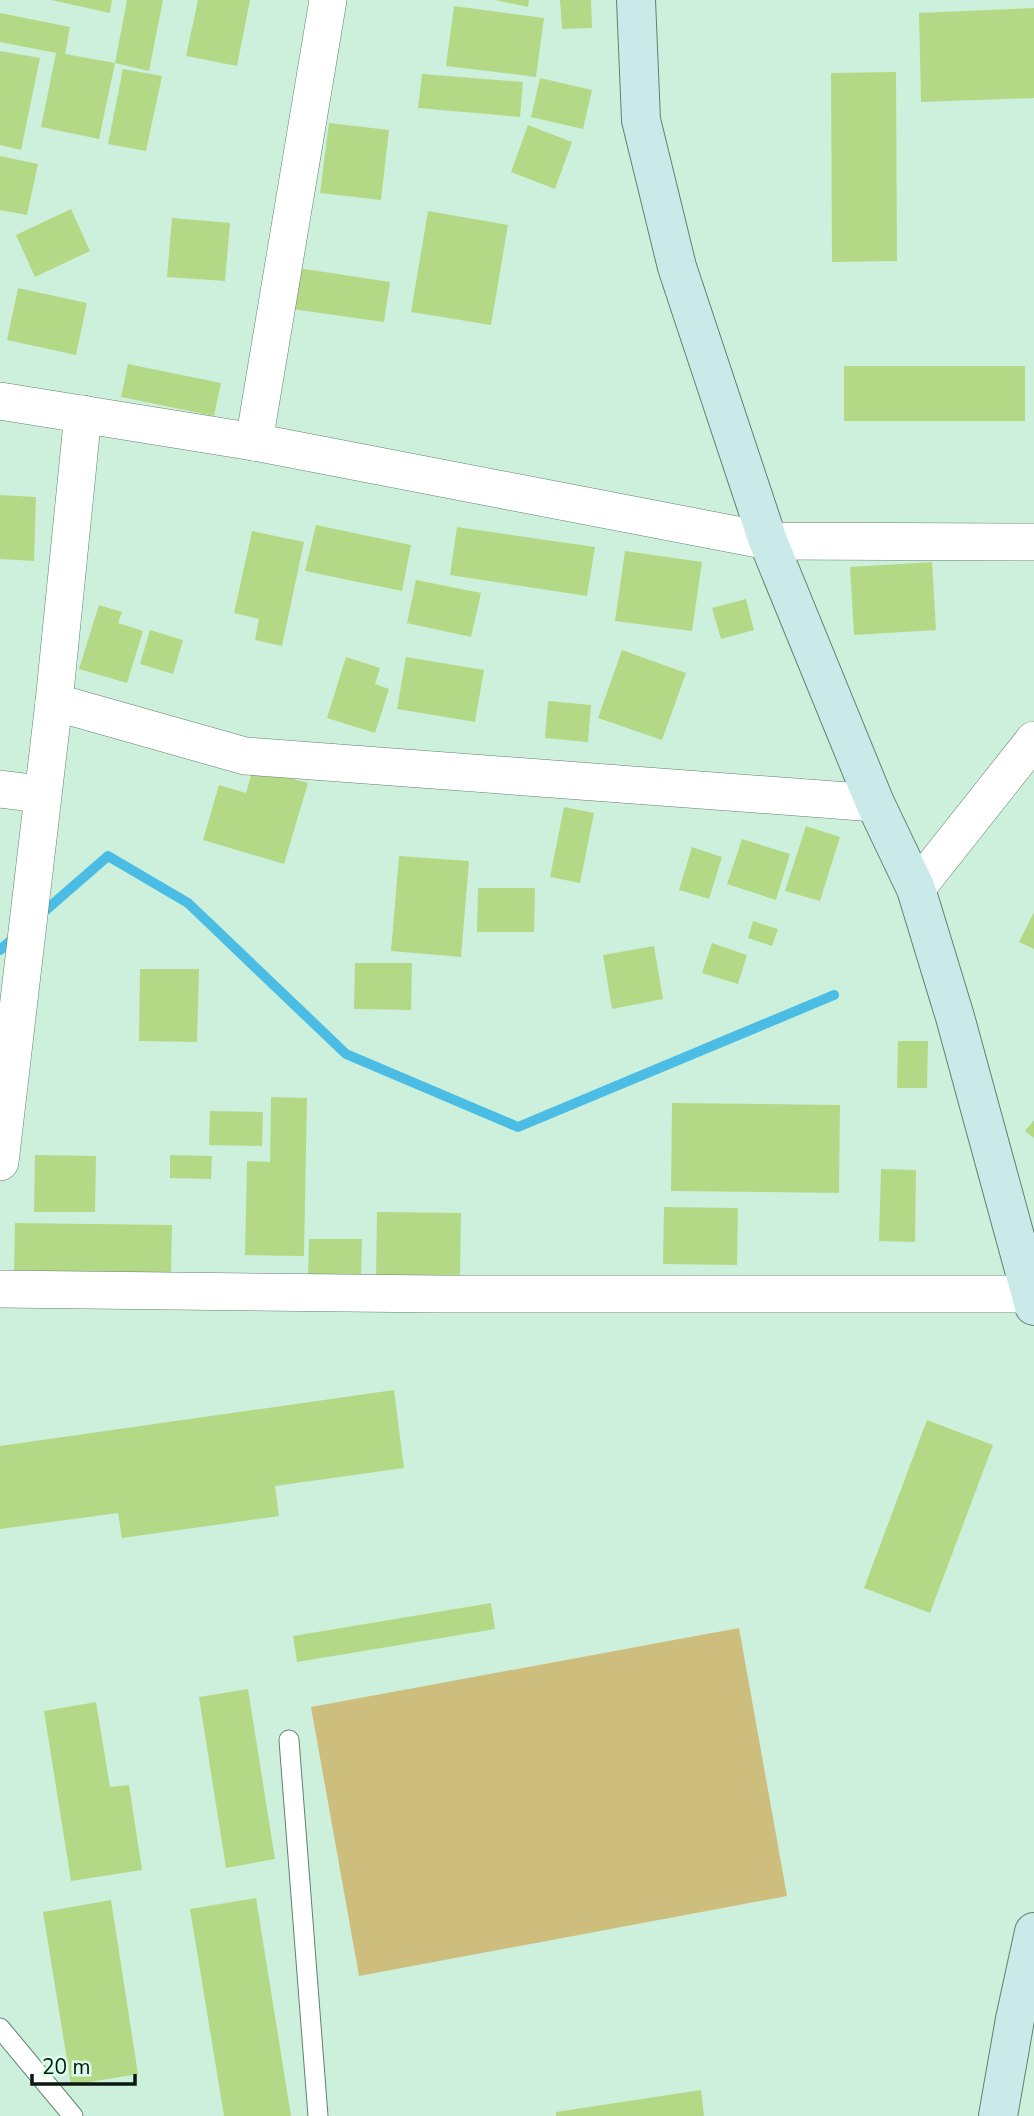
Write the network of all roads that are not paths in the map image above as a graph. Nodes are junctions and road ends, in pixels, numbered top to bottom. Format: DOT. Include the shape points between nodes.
graph roads {
  1 [pos="328,0"];
  2 [pos="636,0"];
  3 [pos="0,401"];
  4 [pos="83,414"];
  5 [pos="254,442"];
  6 [pos="768,541"];
  7 [pos="1034,542"];
  8 [pos="54,702"];
  9 [pos="1034,740"];
  10 [pos="0,789"];
  11 [pos="41,794"];
  12 [pos="875,803"];
  13 [pos="916,889"];
  14 [pos="0,1162"];
  15 [pos="0,1289"];
  16 [pos="1032,1300"];
  17 [pos="289,1740"];
  18 [pos="1034,1932"];
  19 [pos="0,2028"];
  20 [pos="73,2116"];
  21 [pos="318,2116"];
  22 [pos="998,2116"];
  1 -- 5 [label="street"];
  2 -- 6 [label="street" via="644,134 677,267"];
  3 -- 4 [label="street"];
  4 -- 5 [label="street"];
  4 -- 8 [label="street"];
  5 -- 6 [label="street"];
  6 -- 7 [label="street"];
  6 -- 12 [label="street"];
  8 -- 11 [label="street"];
  8 -- 12 [label="street" via="245,757"];
  9 -- 13 [label="street"];
  10 -- 11 [label="street"];
  11 -- 14 [label="street"];
  12 -- 13 [label="street"];
  13 -- 16 [label="street"];
  15 -- 16 [label="street"];
  17 -- 21 [label="lane"];
  18 -- 22 [label="street"];
  19 -- 20 [label="lane"];
}
